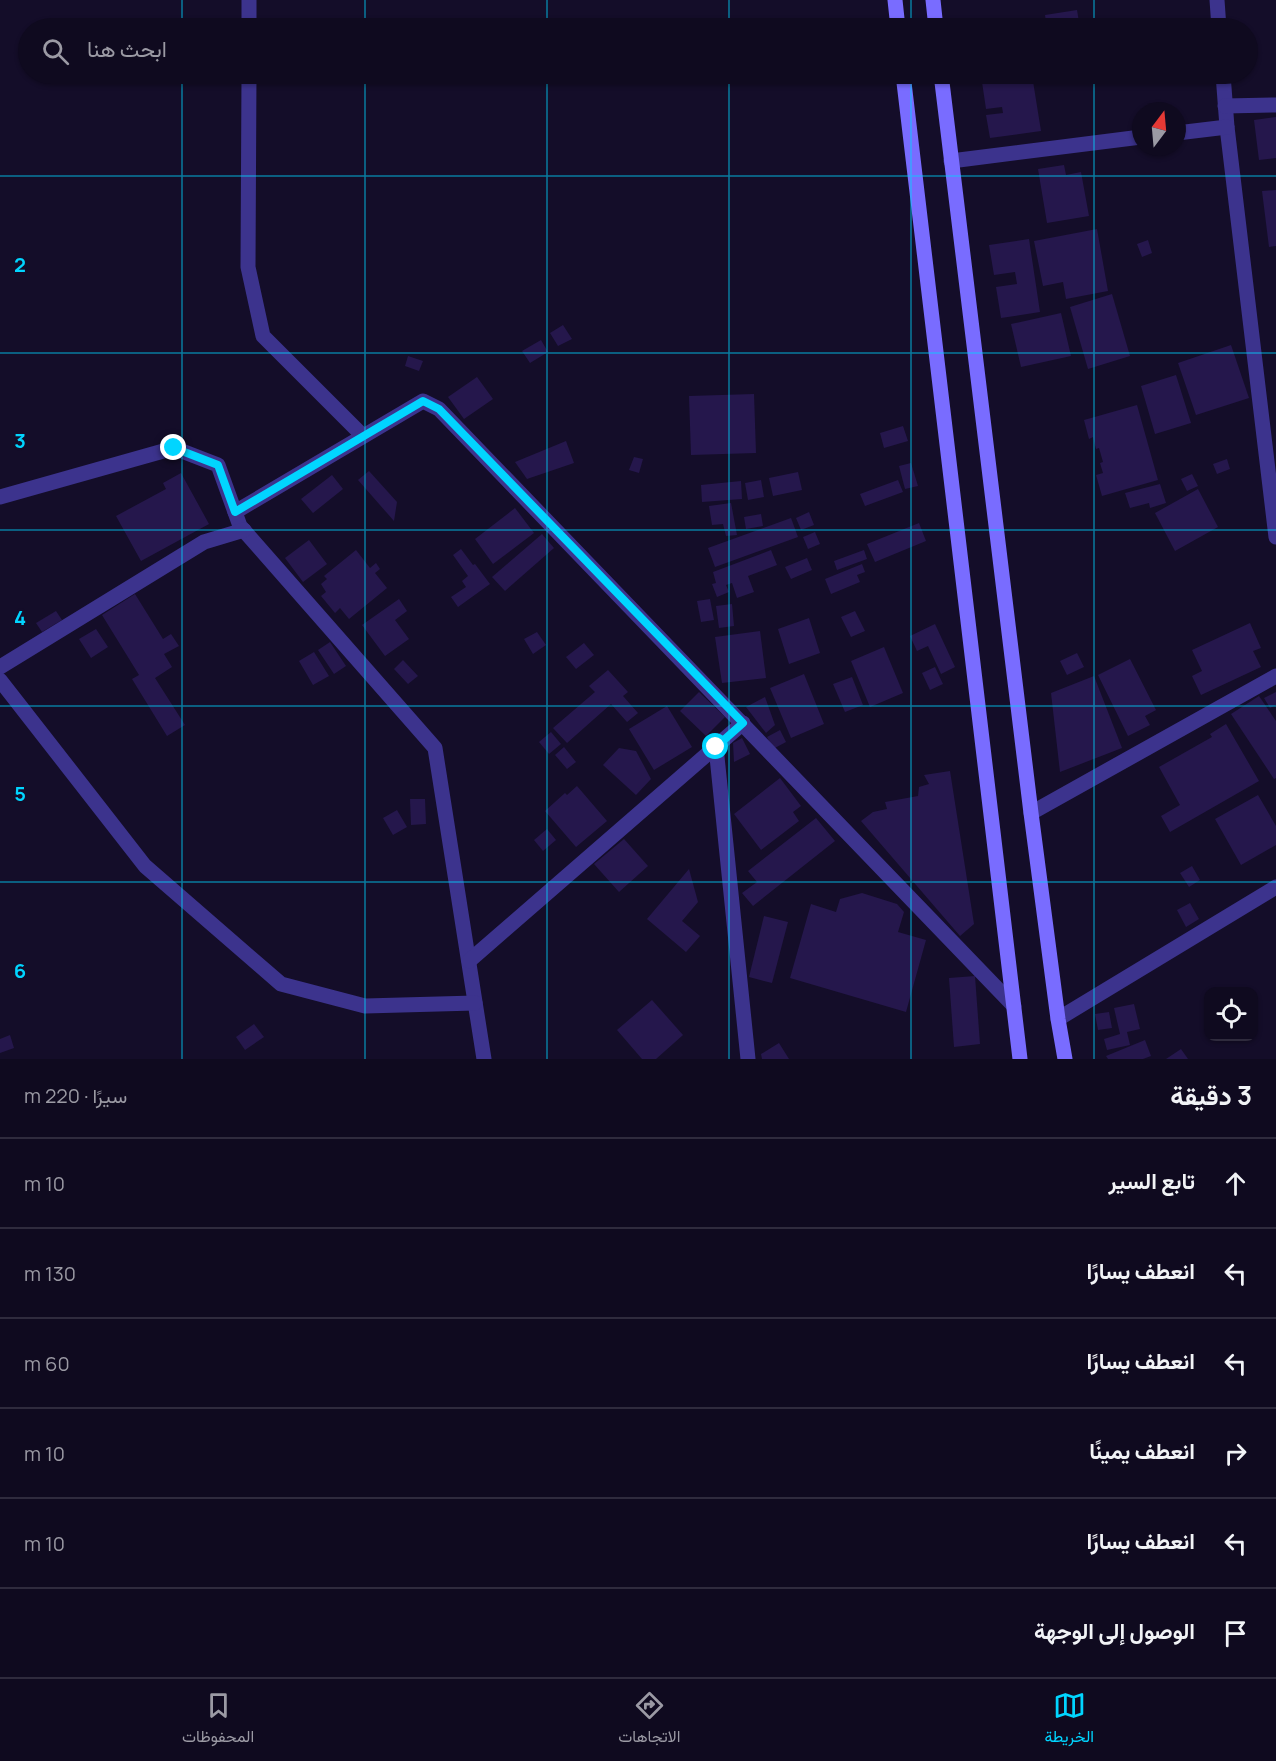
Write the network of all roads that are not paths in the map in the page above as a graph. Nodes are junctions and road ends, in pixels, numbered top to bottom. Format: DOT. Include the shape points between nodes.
graph roads {
  1 [pos="249,0"];
  2 [pos="895,0"];
  3 [pos="933,0"];
  4 [pos="1216,0"];
  5 [pos="249,18"];
  6 [pos="897,18"];
  7 [pos="935,18"];
  8 [pos="1218,18"];
  9 [pos="249,84"];
  10 [pos="904,84"];
  11 [pos="943,84"];
  12 [pos="1223,84"];
  13 [pos="1276,105"];
  14 [pos="1225,106"];
  15 [pos="1227,127"];
  16 [pos="1186,132"];
  17 [pos="1132,138"];
  18 [pos="951,161"];
  19 [pos="363,436"];
  20 [pos="0,497"];
  21 [pos="235,512"];
  22 [pos="244,530"];
  23 [pos="1276,537"];
  24 [pos="0,667"];
  25 [pos="1276,676"];
  26 [pos="0,680"];
  27 [pos="743,723"];
  28 [pos="716,747"];
  29 [pos="1031,813"];
  30 [pos="1276,887"];
  31 [pos="469,962"];
  32 [pos="475,1003"];
  33 [pos="1014,1006"];
  34 [pos="1059,1019"];
  35 [pos="1016,1057"];
  36 [pos="484,1059"];
  37 [pos="748,1059"];
  38 [pos="1065,1059"];
  1 -- 5 [label="street"];
  2 -- 6 [label="street"];
  3 -- 7 [label="street"];
  4 -- 8 [label="street"];
  9 -- 19 [label="street" via="248,267 263,336"];
  10 -- 33 [label="street"];
  11 -- 18 [label="street"];
  12 -- 14 [label="street"];
  13 -- 14 [label="street"];
  14 -- 15 [label="street"];
  15 -- 16 [label="street"];
  15 -- 23 [label="street"];
  17 -- 18 [label="street"];
  18 -- 29 [label="street"];
  19 -- 21 [label="street"];
  19 -- 27 [label="street" via="423,401 439,409"];
  20 -- 21 [label="street" via="174,448 218,465"];
  21 -- 22 [label="street"];
  22 -- 24 [label="street" via="204,542"];
  22 -- 31 [label="street" via="435,748"];
  25 -- 29 [label="street"];
  26 -- 32 [label="street" via="145,867 281,984 365,1006"];
  27 -- 28 [label="street"];
  27 -- 33 [label="street"];
  28 -- 31 [label="street"];
  28 -- 37 [label="street"];
  29 -- 34 [label="street"];
  30 -- 34 [label="street"];
  31 -- 32 [label="street"];
  32 -- 36 [label="street"];
  33 -- 35 [label="street"];
  34 -- 38 [label="street"];
}
